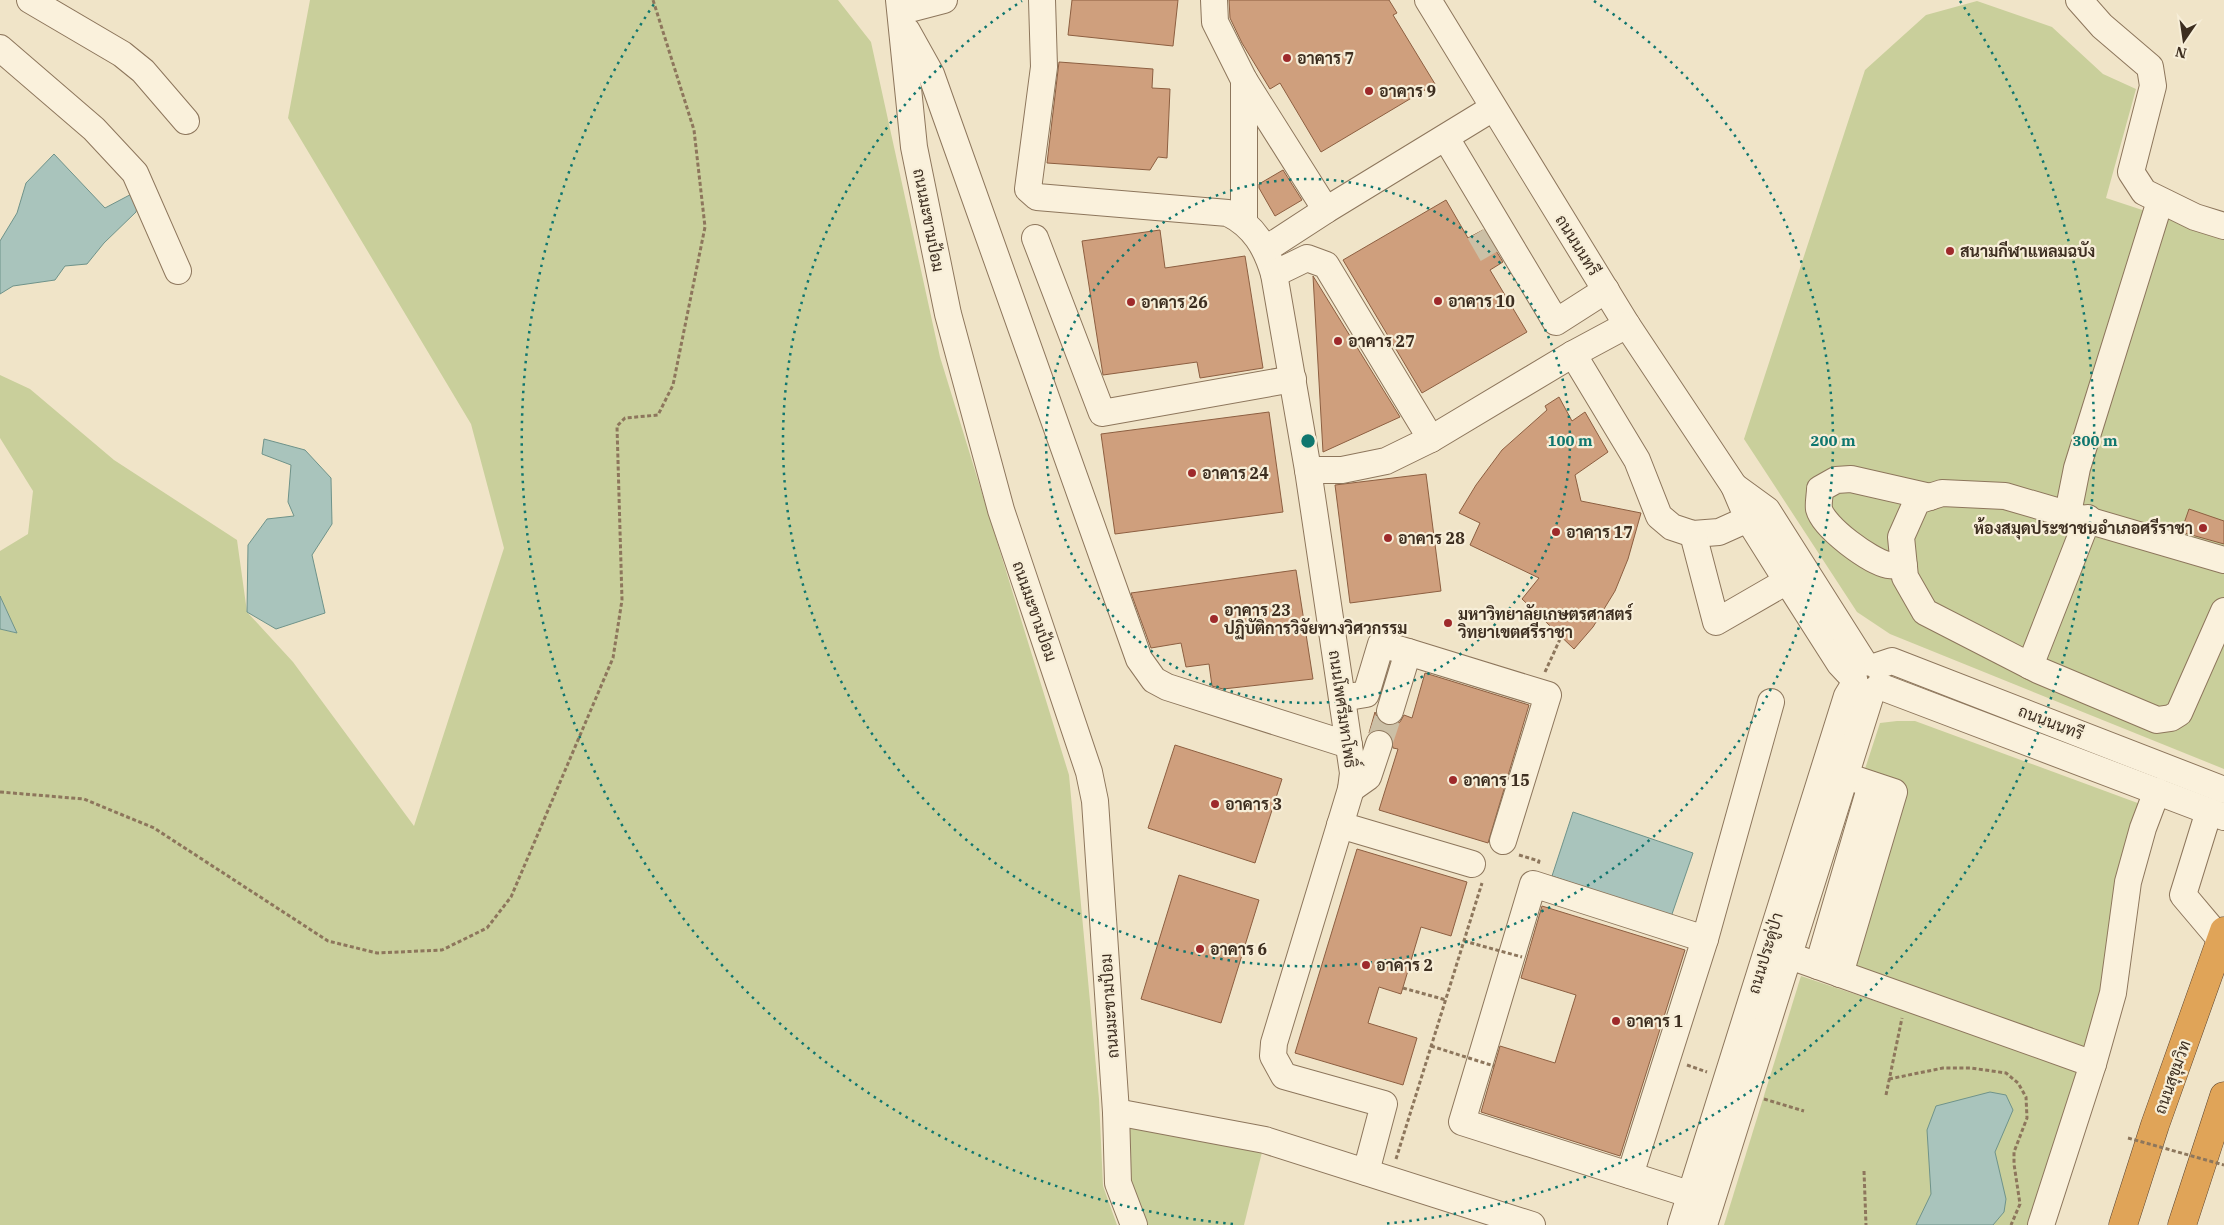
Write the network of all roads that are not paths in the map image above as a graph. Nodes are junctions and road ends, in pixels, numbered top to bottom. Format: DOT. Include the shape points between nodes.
graph roads {
  1 [pos="30,0"];
  2 [pos="944,0"];
  3 [pos="1042,0"];
  4 [pos="1214,0"];
  5 [pos="1428,0"];
  6 [pos="2079,0"];
  7 [pos="901,12"];
  8 [pos="0,48"];
  9 [pos="1244,80"];
  10 [pos="1493,108"];
  11 [pos="186,121"];
  12 [pos="1446,138"];
  13 [pos="2160,200"];
  14 [pos="1488,207"];
  15 [pos="1326,210"];
  16 [pos="1244,221"];
  17 [pos="2224,226"];
  18 [pos="1479,232"];
  19 [pos="1034,238"];
  20 [pos="1266,249"];
  21 [pos="1498,265"];
  22 [pos="178,271"];
  23 [pos="1526,271"];
  24 [pos="1274,274"];
  25 [pos="1606,290"];
  26 [pos="1627,325"];
  27 [pos="1573,354"];
  28 [pos="1293,379"];
  29 [pos="1431,439"];
  30 [pos="1308,470"];
  31 [pos="1734,486"];
  32 [pos="1930,496"];
  33 [pos="2078,516"];
  34 [pos="1748,519"];
  35 [pos="1693,534"];
  36 [pos="2224,560"];
  37 [pos="1904,566"];
  38 [pos="1787,582"];
  39 [pos="2224,611"];
  40 [pos="1408,652"];
  41 [pos="2030,666"];
  42 [pos="1867,678"];
  43 [pos="1342,698"];
  44 [pos="1771,702"];
  45 [pos="1390,711"];
  46 [pos="2049,722"];
  47 [pos="1349,744"];
  48 [pos="1379,744"];
  49 [pos="2040,746"];
  50 [pos="2103,756"];
  51 [pos="1846,776"];
  52 [pos="1351,789"];
  53 [pos="2224,790"];
  54 [pos="2157,791"];
  55 [pos="2217,814"];
  56 [pos="1340,825"];
  57 [pos="1503,842"];
  58 [pos="1811,849"];
  59 [pos="1477,873"];
  60 [pos="2222,936"];
  61 [pos="1705,939"];
  62 [pos="1790,956"];
  63 [pos="1829,970"];
  64 [pos="2093,1064"];
  65 [pos="2224,1096"];
  66 [pos="1116,1112"];
  67 [pos="1366,1172"];
  68 [pos="1630,1175"];
  69 [pos="1702,1207"];
  70 [pos="1134,1225"];
  71 [pos="1532,1225"];
  72 [pos="1681,1225"];
  73 [pos="2041,1225"];
  74 [pos="2123,1225"];
  75 [pos="2182,1225"];
  1 -- 11 [label="street" via="122,54 143,71"];
  2 -- 7 [label="street"];
  3 -- 16 [label="street" via="1044,67 1030,192 1037,197 1228,212"];
  4 -- 9 [label="street" via="1215,22"];
  5 -- 10 [label="street, ถนนนนทรี"];
  6 -- 13 [label="street" via="2102,26 2150,67 2153,86 2131,172 2144,192"];
  7 -- 47 [label="street" via="931,74 1139,659 1154,680 1167,687"];
  7 -- 66 [label="street, ถนนมะขามป้อม" via="914,146 948,314 1000,510 1089,772 1095,800"];
  8 -- 22 [label="street" via="94,129 134,174"];
  9 -- 15 [label="street"];
  9 -- 16 [label="street"];
  10 -- 12 [label="street"];
  10 -- 25 [label="street, ถนนนนทรี"];
  12 -- 14 [label="street"];
  12 -- 15 [label="street"];
  13 -- 17 [label="street" via="2195,217"];
  13 -- 33 [label="street" via="2077,468"];
  14 -- 18 [label="street"];
  14 -- 23 [label="street"];
  15 -- 20 [label="street"];
  16 -- 20 [label="street"];
  19 -- 28 [label="street" via="1102,414"];
  20 -- 24 [label="street, ถนนโพศรีมหาโพธิ์"];
  21 -- 23 [label="street"];
  23 -- 25 [label="street" via="1556,322"];
  24 -- 28 [label="street, ถนนโพศรีมหาโพธิ์"];
  24 -- 29 [label="street" via="1307,258 1326,265"];
  25 -- 26 [label="street, ถนนนนทรี"];
  26 -- 27 [label="street"];
  26 -- 31 [label="street, ถนนนนทรี"];
  27 -- 29 [label="street"];
  27 -- 35 [label="street" via="1637,460 1659,516 1672,526"];
  28 -- 30 [label="street, ถนนโพศรีมหาโพธิ์"];
  29 -- 30 [label="street" via="1386,461 1342,470"];
  30 -- 43 [label="street, ถนนโพศรีมหาโพธิ์"];
  31 -- 34 [label="street, ถนนนนทรี"];
  31 -- 42 [label="street, ถนนนนทรี" via="1767,510"];
  32 -- 33 [label="street" via="1942,492 2005,496"];
  32 -- 37 [label="street" via="1917,501 1901,536"];
  32 -- 37 [label="street" via="1851,479 1836,480 1820,489 1819,508 1839,535 1888,565"];
  33 -- 36 [label="street"];
  33 -- 41 [label="street"];
  34 -- 35 [label="street" via="1719,532"];
  34 -- 38 [label="street, ถนนนนทรี"];
  35 -- 38 [label="street" via="1716,622"];
  37 -- 41 [label="street" via="1906,577 1925,612"];
  38 -- 42 [label="street, ถนนนนทรี" via="1840,664"];
  39 -- 41 [label="street" via="2179,714 2172,718 2157,720"];
  40 -- 43 [label="street" via="1381,644 1366,694"];
  40 -- 45 [label="street"];
  40 -- 57 [label="street" via="1548,695"];
  42 -- 46 [label="street, ถนนนนทรี" via="1892,661"];
  42 -- 49 [label="street, ถนนนนทรี"];
  42 -- 51 [label="street, ถนนประดู่ป่า"];
  42 -- 58 [label="street, ถนนประดู่ป่า" via="1847,696"];
  43 -- 47 [label="street, ถนนโพศรีมหาโพธิ์"];
  44 -- 61 [label="street"];
  46 -- 49 [label="street"];
  46 -- 50 [label="street, ถนนนนทรี"];
  47 -- 52 [label="street, ถนนโพศรีมหาโพธิ์" via="1353,773"];
  48 -- 52 [label="street" via="1368,777"];
  49 -- 50 [label="street, ถนนนนทรี"];
  50 -- 53 [label="street, ถนนนนทรี"];
  50 -- 54 [label="street, ถนนนนทรี"];
  51 -- 58 [label="street, ถนนประดู่ป่า"];
  51 -- 63 [label="street" via="1894,792"];
  52 -- 56 [label="street, ถนนโพศรีมหาโพธิ์"];
  54 -- 55 [label="street, ถนนนนทรี"];
  54 -- 64 [label="street" via="2142,828 2128,882 2113,993"];
  55 -- 60 [label="street" via="2183,895"];
  56 -- 59 [label="street"];
  56 -- 67 [label="street, ถนนโพศรีมหาโพธิ์" via="1274,1043 1273,1056 1284,1076 1384,1104"];
  58 -- 62 [label="street, ถนนประดู่ป่า"];
  58 -- 69 [label="street, ถนนประดู่ป่า"];
  60 -- 74 [label="highway, ถนนสุขุมวิท"];
  61 -- 68 [label="street"];
  61 -- 68 [label="street" via="1533,884 1462,1122"];
  62 -- 63 [label="street"];
  62 -- 69 [label="street, ถนนประดู่ป่า"];
  63 -- 64 [label="street"];
  64 -- 73 [label="street"];
  65 -- 75 [label="highway"];
  66 -- 67 [label="street" via="1265,1140"];
  66 -- 70 [label="street, ถนนมะขามป้อม" via="1118,1183"];
  67 -- 71 [label="street"];
  68 -- 69 [label="street"];
  69 -- 72 [label="street, ถนนประดู่ป่า"];
}
